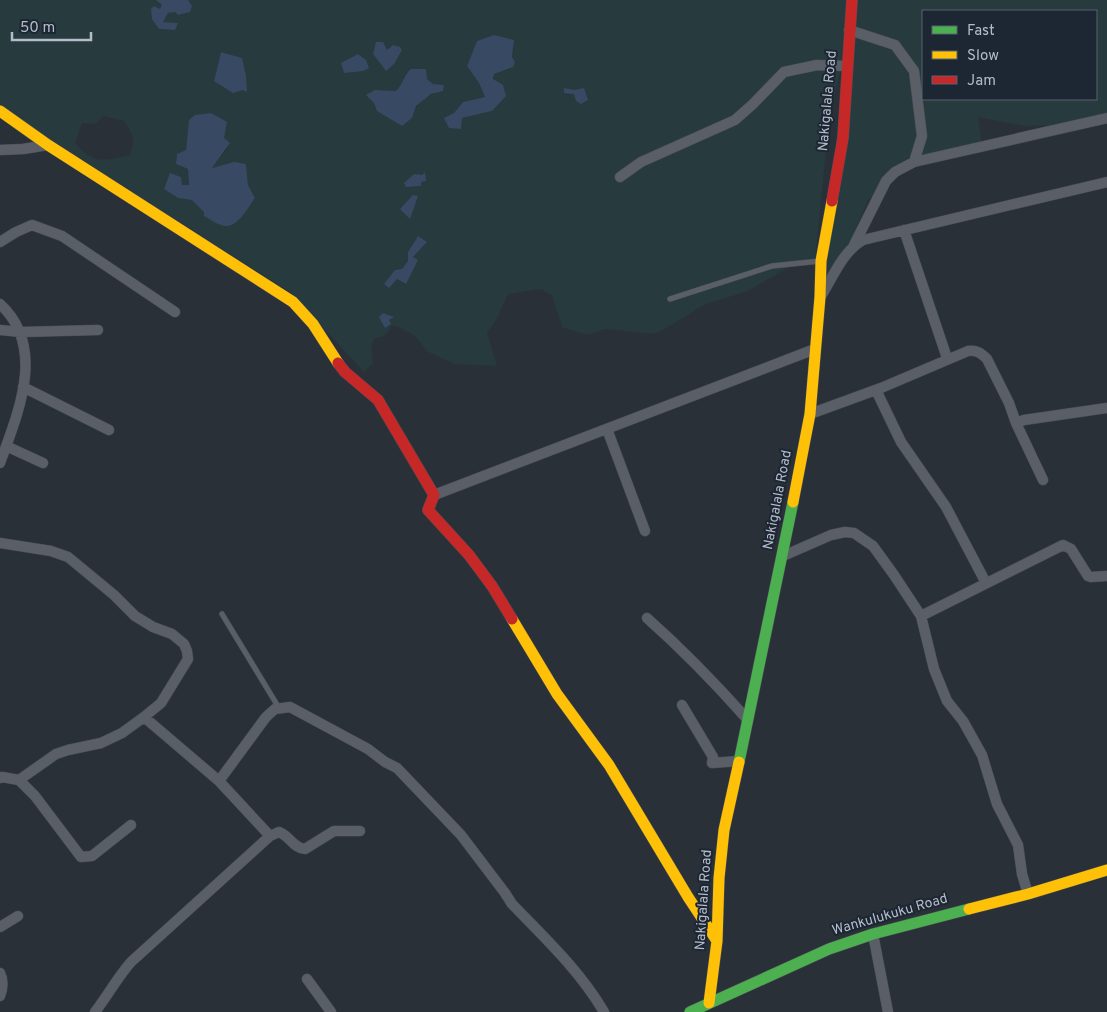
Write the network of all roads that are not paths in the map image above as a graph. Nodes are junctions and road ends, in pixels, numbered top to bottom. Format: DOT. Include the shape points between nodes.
graph roads {
  1 [pos="852,0"];
  2 [pos="849,30"];
  3 [pos="846,66"];
  4 [pos="0,111"];
  5 [pos="1107,118"];
  6 [pos="48,145"];
  7 [pos="0,150"];
  8 [pos="914,162"];
  9 [pos="620,177"];
  10 [pos="1107,182"];
  11 [pos="904,230"];
  12 [pos="0,242"];
  13 [pos="854,245"];
  14 [pos="821,261"];
  15 [pos="820,296"];
  16 [pos="670,300"];
  17 [pos="0,304"];
  18 [pos="175,312"];
  19 [pos="0,330"];
  20 [pos="98,330"];
  21 [pos="21,332"];
  22 [pos="815,349"];
  23 [pos="947,358"];
  24 [pos="23,387"];
  25 [pos="876,390"];
  26 [pos="1107,408"];
  27 [pos="810,414"];
  28 [pos="1016,423"];
  29 [pos="607,428"];
  30 [pos="109,430"];
  31 [pos="6,446"];
  32 [pos="0,463"];
  33 [pos="43,463"];
  34 [pos="1043,480"];
  35 [pos="434,495"];
  36 [pos="645,531"];
  37 [pos="0,542"];
  38 [pos="783,556"];
  39 [pos="1107,576"];
  40 [pos="986,583"];
  41 [pos="222,614"];
  42 [pos="921,616"];
  43 [pos="647,618"];
  44 [pos="682,705"];
  45 [pos="279,709"];
  46 [pos="144,717"];
  47 [pos="747,719"];
  48 [pos="739,761"];
  49 [pos="0,778"];
  50 [pos="19,780"];
  51 [pos="219,781"];
  52 [pos="132,825"];
  53 [pos="360,831"];
  54 [pos="270,836"];
  55 [pos="1107,870"];
  56 [pos="1028,894"];
  57 [pos="18,916"];
  58 [pos="0,926"];
  59 [pos="873,934"];
  60 [pos="717,940"];
  61 [pos="0,974"];
  62 [pos="307,979"];
  63 [pos="0,996"];
  64 [pos="709,1002"];
  65 [pos="96,1012"];
  66 [pos="331,1012"];
  67 [pos="604,1012"];
  68 [pos="690,1012"];
  69 [pos="888,1012"];
  1 -- 2 [label="street, Nakigalala Road"];
  2 -- 3 [label="street, Nakigalala Road"];
  2 -- 8 [label="street" via="895,45 914,71 922,136"];
  3 -- 9 [label="street" via="817,65 784,72 735,120 641,162"];
  3 -- 14 [label="street, Nakigalala Road" via="842,138"];
  4 -- 6 [label="street"];
  5 -- 8 [label="street"];
  6 -- 7 [label="street"];
  6 -- 35 [label="street" via="293,302 313,324 345,372 378,400"];
  8 -- 13 [label="street" via="886,181"];
  10 -- 11 [label="street"];
  11 -- 13 [label="street"];
  11 -- 23 [label="street"];
  12 -- 18 [label="street" via="32,224 62,236"];
  13 -- 15 [label="street"];
  14 -- 15 [label="street, Nakigalala Road"];
  14 -- 16 [label="lane" via="772,266"];
  15 -- 22 [label="street, Nakigalala Road"];
  17 -- 21 [label="street"];
  19 -- 21 [label="street"];
  20 -- 21 [label="street"];
  21 -- 24 [label="street" via="26,370"];
  22 -- 27 [label="street, Nakigalala Road"];
  22 -- 29 [label="street"];
  23 -- 25 [label="street"];
  23 -- 28 [label="street" via="975,350 982,354 999,382"];
  24 -- 30 [label="street"];
  24 -- 31 [label="street" via="19,413"];
  25 -- 27 [label="street"];
  25 -- 40 [label="street" via="901,442 946,508"];
  26 -- 28 [label="street"];
  27 -- 38 [label="street, Nakigalala Road"];
  28 -- 34 [label="street"];
  29 -- 35 [label="street"];
  29 -- 36 [label="street"];
  31 -- 32 [label="street"];
  31 -- 33 [label="street"];
  35 -- 60 [label="street" via="428,510 492,586 557,694 609,765"];
  37 -- 46 [label="street" via="68,557 135,616 172,634 184,644 188,659 161,703"];
  38 -- 42 [label="street" via="831,535 854,533 873,546"];
  38 -- 47 [label="street, Nakigalala Road"];
  39 -- 40 [label="street" via="1088,576 1071,549 1063,545"];
  40 -- 42 [label="street"];
  41 -- 45 [label="lane"];
  42 -- 56 [label="street" via="940,686 982,755 997,804 1018,845"];
  43 -- 47 [label="street" via="707,674"];
  44 -- 48 [label="street" via="713,757 712,763"];
  45 -- 51 [label="street" via="266,717"];
  45 -- 67 [label="street" via="290,707 397,768 461,835 512,904 578,974"];
  46 -- 50 [label="street" via="101,743 56,754"];
  46 -- 51 [label="street"];
  47 -- 48 [label="street, Nakigalala Road"];
  48 -- 60 [label="street, Nakigalala Road" via="721,851"];
  49 -- 50 [label="street"];
  50 -- 52 [label="street" via="81,857 92,856"];
  51 -- 54 [label="street"];
  53 -- 54 [label="street" via="334,831 305,849 297,847 279,832"];
  54 -- 65 [label="street" via="130,962"];
  55 -- 56 [label="street, Wankulukuku Road"];
  56 -- 59 [label="street, Wankulukuku Road"];
  57 -- 58 [label="street"];
  59 -- 64 [label="street, Wankulukuku Road" via="829,949"];
  59 -- 69 [label="street"];
  60 -- 64 [label="street, Nakigalala Road"];
  61 -- 63 [label="street" via="3,988"];
  62 -- 66 [label="street"];
  64 -- 68 [label="street, Wankulukuku Road"];
}
